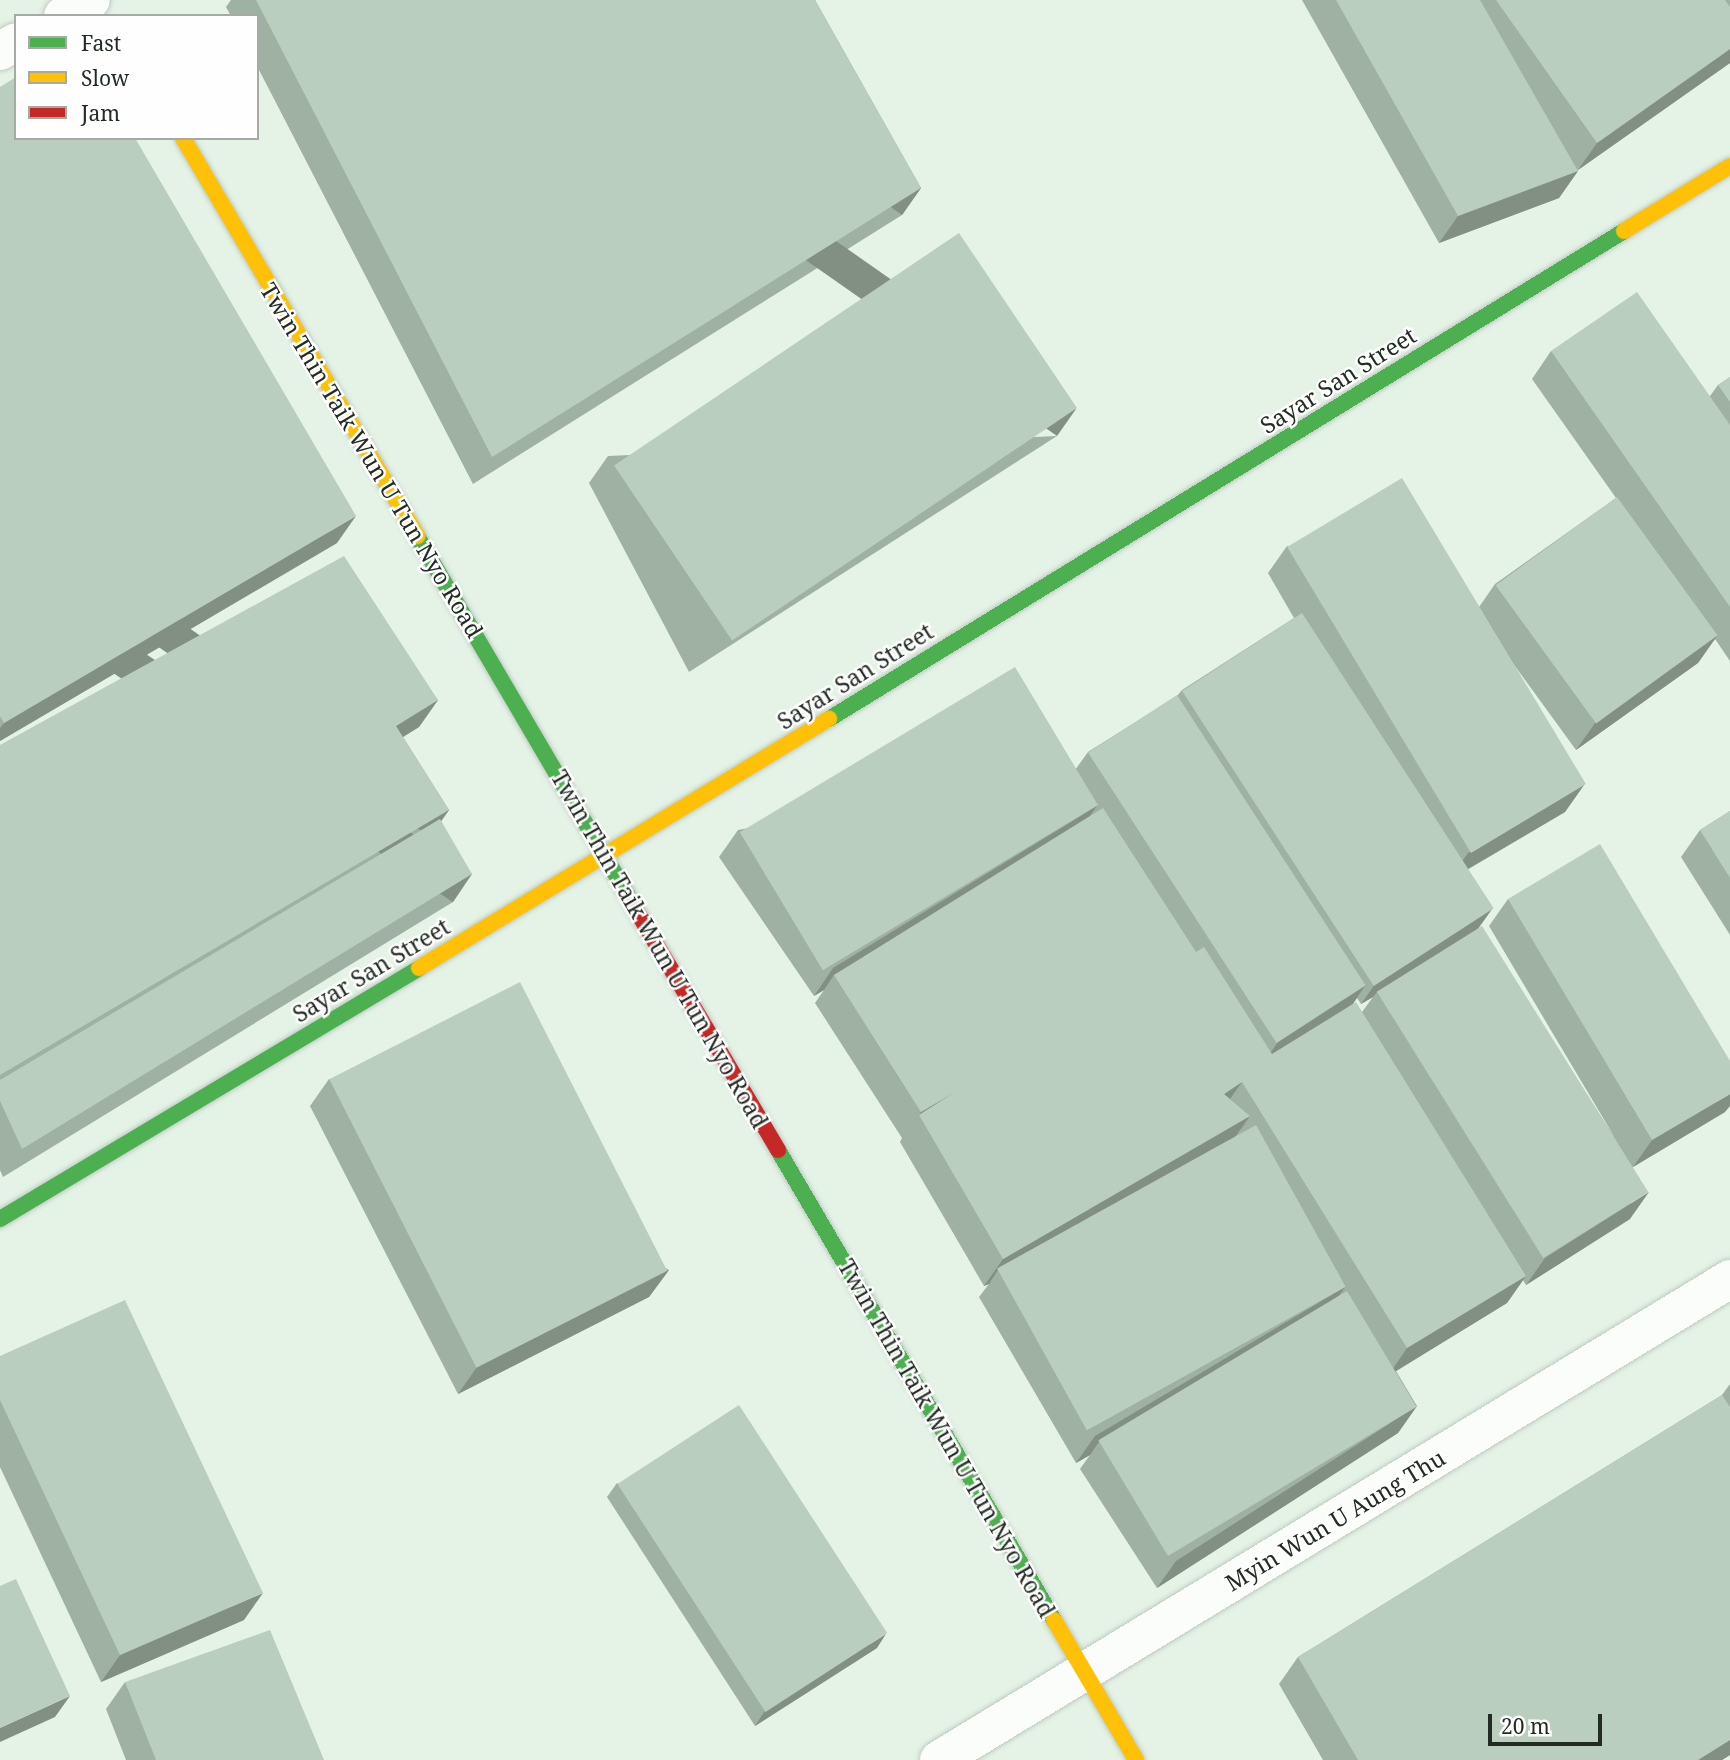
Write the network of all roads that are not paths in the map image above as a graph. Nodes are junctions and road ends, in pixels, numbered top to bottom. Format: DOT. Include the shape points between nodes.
graph roads {
  1 [pos="91,0"];
  2 [pos="66,14"];
  3 [pos="184,140"];
  4 [pos="1730,166"];
  5 [pos="606,856"];
  6 [pos="0,1219"];
  7 [pos="1730,1279"];
  8 [pos="1084,1672"];
  9 [pos="939,1760"];
  10 [pos="1136,1760"];
  1 -- 2 [label="street"];
  3 -- 5 [label="street, Twin Thin Taik Wun U Tun Nyo Road"];
  4 -- 5 [label="street, Sayar San Street"];
  5 -- 6 [label="street, Sayar San Street"];
  5 -- 8 [label="street, Twin Thin Taik Wun U Tun Nyo Road"];
  7 -- 8 [label="street, Myin Wun U Aung Thu"];
  8 -- 9 [label="street, Myin Wun U Aung Thu"];
  8 -- 10 [label="street, Twin Thin Taik Wun U Tun Nyo Road"];
}
